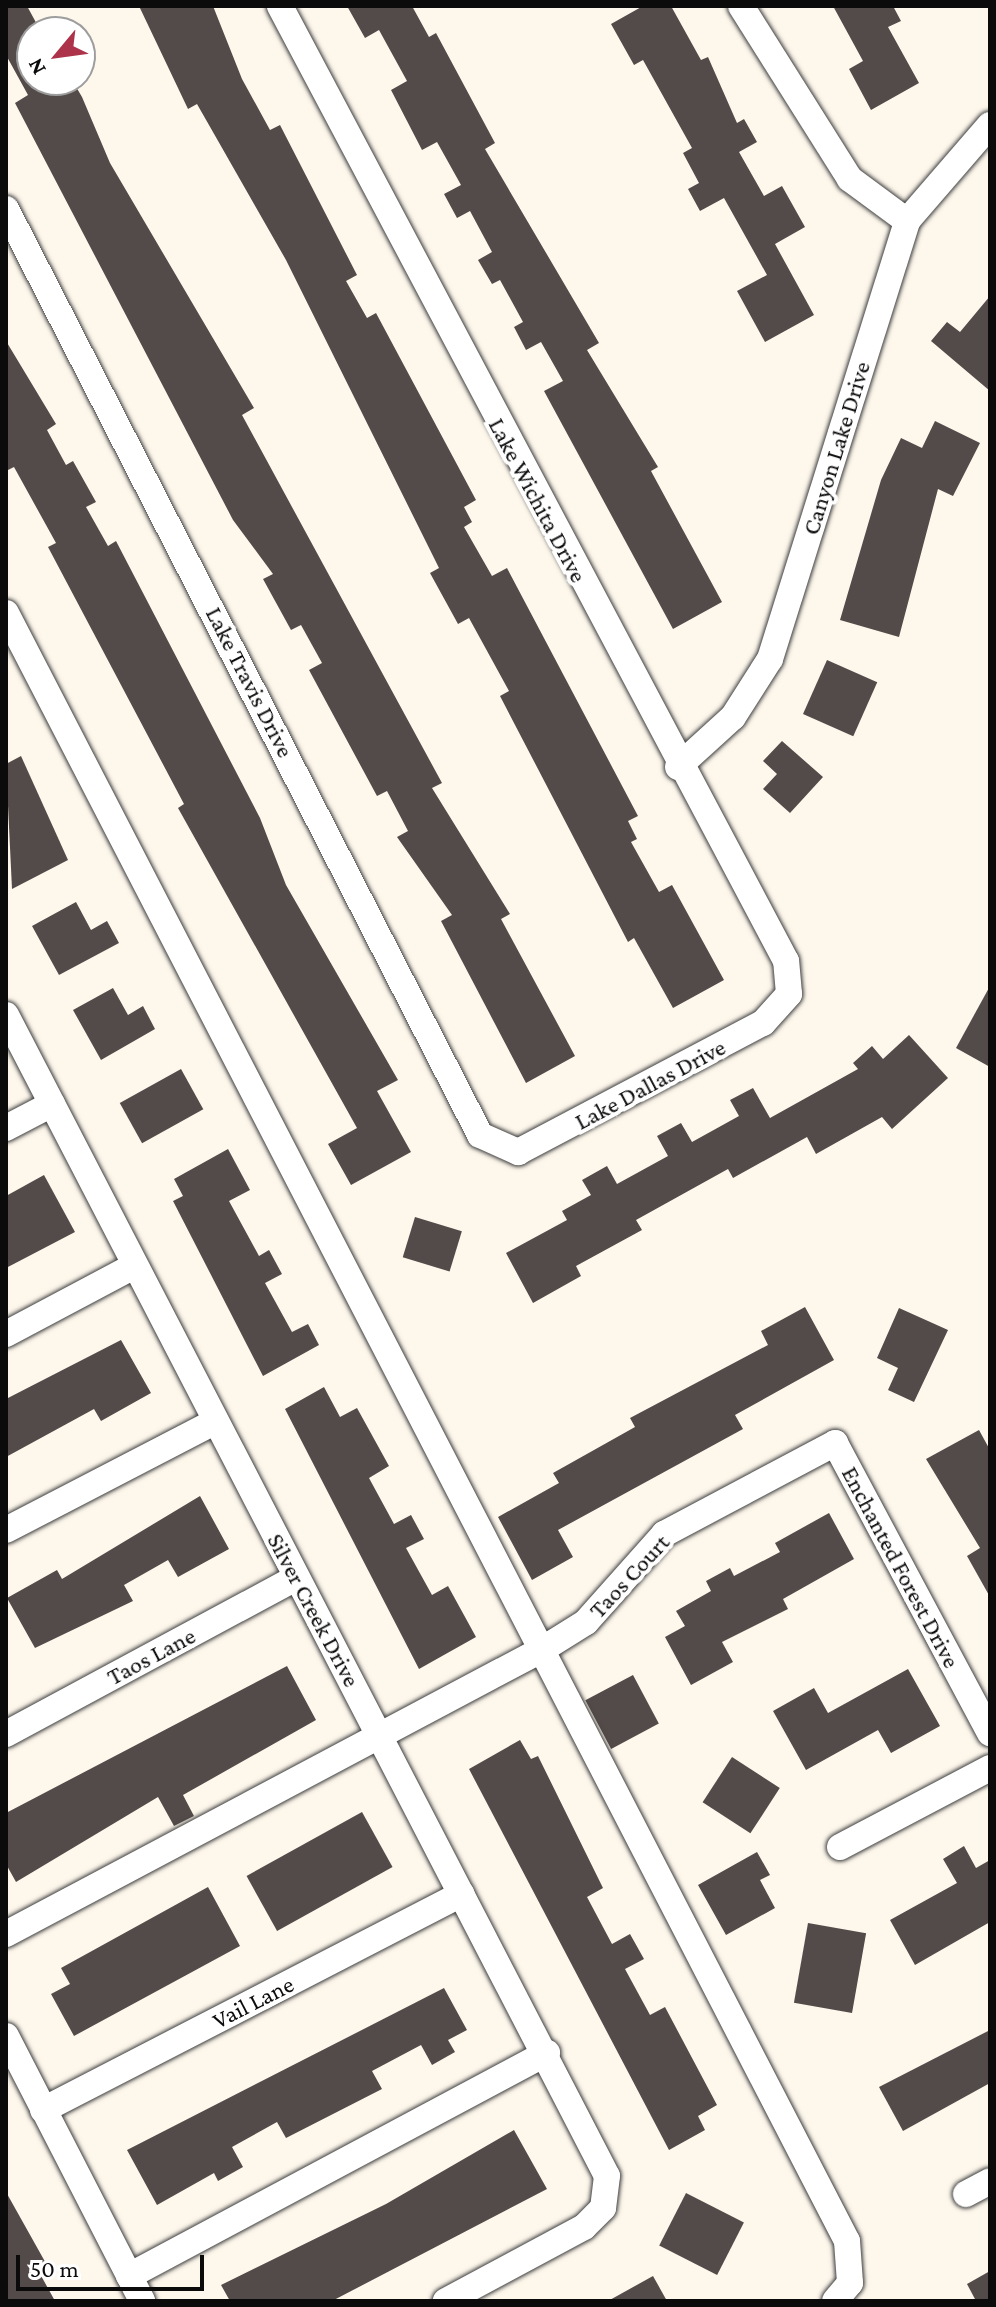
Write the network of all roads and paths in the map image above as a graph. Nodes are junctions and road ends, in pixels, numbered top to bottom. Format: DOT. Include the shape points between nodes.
graph roads {
  1 [pos="280,6"];
  2 [pos="741,6"];
  3 [pos="990,125"];
  4 [pos="6,209"];
  5 [pos="907,221"];
  6 [pos="6,613"];
  7 [pos="678,767"];
  8 [pos="789,994"];
  9 [pos="6,1015"];
  10 [pos="52,1104"];
  11 [pos="6,1128"];
  12 [pos="500,1150"];
  13 [pos="134,1266"];
  14 [pos="6,1334"];
  15 [pos="214,1422"];
  16 [pos="835,1443"];
  17 [pos="6,1530"];
  18 [pos="296,1578"];
  19 [pos="543,1649"];
  20 [pos="380,1732"];
  21 [pos="990,1733"];
  22 [pos="6,1734"];
  23 [pos="990,1768"];
  24 [pos="840,1847"];
  25 [pos="462,1894"];
  26 [pos="6,1934"];
  27 [pos="6,2036"];
  28 [pos="547,2053"];
  29 [pos="43,2110"];
  30 [pos="990,2181"];
  31 [pos="966,2194"];
  32 [pos="129,2276"];
  33 [pos="142,2301"];
  34 [pos="446,2301"];
  35 [pos="835,2301"];
  1 -- 7 [label="street, Lake Wichita Drive"];
  2 -- 5 [label="street" via="850,179"];
  3 -- 5 [label="street, Canyon Lake Drive"];
  4 -- 12 [label="street, Lake Travis Drive" via="480,1135"];
  5 -- 7 [label="street, Canyon Lake Drive" via="770,659 733,717"];
  6 -- 19 [label="street"];
  7 -- 8 [label="street, Lake Wichita Drive" via="786,961"];
  8 -- 12 [label="street, Lake Dallas Drive" via="763,1023 534,1146"];
  9 -- 10 [label="street, Silver Creek Drive"];
  10 -- 11 [label="street"];
  10 -- 13 [label="street, Silver Creek Drive"];
  13 -- 14 [label="street"];
  13 -- 15 [label="street, Silver Creek Drive"];
  15 -- 17 [label="street"];
  15 -- 18 [label="street, Silver Creek Drive"];
  16 -- 19 [label="street, Taos Court" via="664,1534 586,1622"];
  16 -- 21 [label="street, Enchanted Forest Drive"];
  18 -- 20 [label="street, Silver Creek Drive"];
  18 -- 22 [label="street, Taos Lane"];
  19 -- 20 [label="street, Taos Court"];
  19 -- 35 [label="street" via="847,2241 850,2283"];
  20 -- 25 [label="street, Silver Creek Drive"];
  20 -- 26 [label="street, Taos Court"];
  23 -- 24 [label="street"];
  25 -- 28 [label="street, Silver Creek Drive"];
  25 -- 29 [label="street, Vail Lane"];
  27 -- 29 [label="street"];
  28 -- 32 [label="street"];
  28 -- 34 [label="street, Silver Creek Drive" via="607,2176 603,2208 584,2227"];
  29 -- 32 [label="street"];
  30 -- 31 [label="street"];
  32 -- 33 [label="street"];
}
